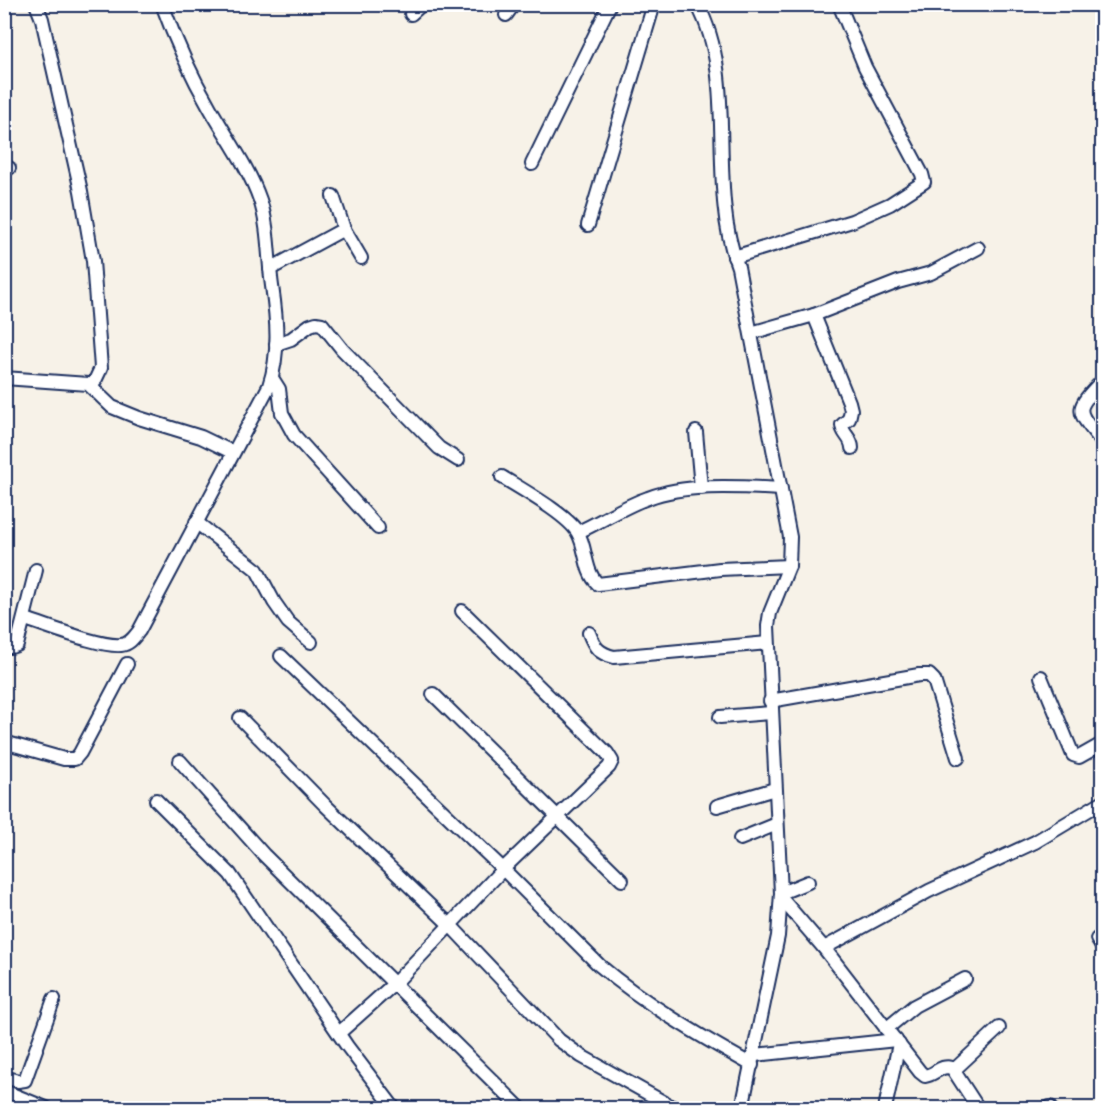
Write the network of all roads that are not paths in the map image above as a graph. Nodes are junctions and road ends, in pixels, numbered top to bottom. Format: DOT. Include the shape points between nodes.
graph roads {
  1 [pos="36,4"];
  2 [pos="162,4"];
  3 [pos="422,4"];
  4 [pos="514,4"];
  5 [pos="610,4"];
  6 [pos="654,4"];
  7 [pos="697,4"];
  8 [pos="839,4"];
  9 [pos="411,14"];
  10 [pos="506,15"];
  11 [pos="532,164"];
  12 [pos="333,196"];
  13 [pos="588,225"];
  14 [pos="344,229"];
  15 [pos="978,248"];
  16 [pos="734,257"];
  17 [pos="361,258"];
  18 [pos="270,269"];
  19 [pos="814,315"];
  20 [pos="751,333"];
  21 [pos="276,344"];
  22 [pos="4,378"];
  23 [pos="272,378"];
  24 [pos="1102,381"];
  25 [pos="92,387"];
  26 [pos="696,432"];
  27 [pos="1102,442"];
  28 [pos="852,448"];
  29 [pos="232,452"];
  30 [pos="458,460"];
  31 [pos="502,477"];
  32 [pos="701,488"];
  33 [pos="781,489"];
  34 [pos="196,522"];
  35 [pos="378,528"];
  36 [pos="578,532"];
  37 [pos="789,566"];
  38 [pos="36,570"];
  39 [pos="462,611"];
  40 [pos="25,619"];
  41 [pos="589,633"];
  42 [pos="311,642"];
  43 [pos="768,643"];
  44 [pos="4,646"];
  45 [pos="281,656"];
  46 [pos="127,664"];
  47 [pos="1041,677"];
  48 [pos="434,694"];
  49 [pos="770,707"];
  50 [pos="720,717"];
  51 [pos="240,718"];
  52 [pos="4,742"];
  53 [pos="1102,744"];
  54 [pos="958,758"];
  55 [pos="180,761"];
  56 [pos="775,789"];
  57 [pos="156,800"];
  58 [pos="1102,802"];
  59 [pos="717,806"];
  60 [pos="558,815"];
  61 [pos="777,824"];
  62 [pos="740,838"];
  63 [pos="503,869"];
  64 [pos="622,880"];
  65 [pos="808,882"];
  66 [pos="781,895"];
  67 [pos="450,925"];
  68 [pos="824,948"];
  69 [pos="966,979"];
  70 [pos="395,983"];
  71 [pos="54,999"];
  72 [pos="999,1028"];
  73 [pos="886,1029"];
  74 [pos="339,1033"];
  75 [pos="897,1042"];
  76 [pos="754,1060"];
  77 [pos="954,1070"];
  78 [pos="4,1077"];
  79 [pos="4,1091"];
  80 [pos="46,1108"];
  81 [pos="393,1108"];
  82 [pos="520,1108"];
  83 [pos="674,1108"];
  84 [pos="742,1108"];
  85 [pos="885,1108"];
  86 [pos="978,1108"];
  1 -- 25 [label="street" via="81,191 93,261 101,368"];
  2 -- 18 [label="street" via="176,44 255,188 263,209"];
  3 -- 9 [label="street"];
  4 -- 10 [label="street"];
  5 -- 11 [label="street"];
  6 -- 13 [label="street"];
  7 -- 16 [label="street" via="716,64 725,219"];
  8 -- 16 [label="street" via="865,67 924,182 890,204 852,221"];
  12 -- 14 [label="street"];
  14 -- 17 [label="street"];
  14 -- 18 [label="street"];
  15 -- 19 [label="street" via="940,270"];
  16 -- 20 [label="street"];
  18 -- 21 [label="street"];
  19 -- 20 [label="street"];
  19 -- 28 [label="street" via="849,402 849,419 842,429"];
  20 -- 33 [label="street"];
  21 -- 23 [label="street"];
  21 -- 30 [label="street" via="310,325 322,324 439,448"];
  22 -- 25 [label="street" via="82,382"];
  23 -- 29 [label="street"];
  23 -- 35 [label="street" via="279,389 282,413 294,435"];
  24 -- 27 [label="street" via="1085,399 1082,412"];
  25 -- 29 [label="street" via="112,407 201,437"];
  26 -- 32 [label="street"];
  29 -- 34 [label="street"];
  31 -- 36 [label="street"];
  32 -- 33 [label="street"];
  32 -- 36 [label="street" via="648,498"];
  33 -- 37 [label="street" via="790,537"];
  34 -- 40 [label="street" via="131,641 123,645 105,644"];
  34 -- 42 [label="street" via="257,570 288,622"];
  36 -- 37 [label="street" via="592,578 598,584 720,569"];
  37 -- 43 [label="street" via="770,613"];
  38 -- 40 [label="street"];
  39 -- 60 [label="street" via="612,761"];
  40 -- 44 [label="street" via="17,645"];
  41 -- 43 [label="street" via="595,649 614,657"];
  43 -- 49 [label="street"];
  45 -- 63 [label="street"];
  46 -- 52 [label="street" via="75,759"];
  47 -- 53 [label="street" via="1073,755 1078,757"];
  48 -- 60 [label="street"];
  49 -- 50 [label="street"];
  49 -- 54 [label="street" via="929,675 934,680"];
  49 -- 56 [label="street"];
  51 -- 67 [label="street"];
  55 -- 70 [label="street" via="264,855"];
  56 -- 59 [label="street"];
  56 -- 61 [label="street"];
  57 -- 74 [label="street" via="230,874"];
  58 -- 68 [label="street" via="1035,842 929,891"];
  60 -- 63 [label="street"];
  60 -- 64 [label="street"];
  61 -- 62 [label="street"];
  61 -- 66 [label="street"];
  63 -- 67 [label="street"];
  63 -- 76 [label="street" via="616,979 723,1048"];
  65 -- 66 [label="street"];
  66 -- 68 [label="street"];
  66 -- 76 [label="street" via="778,936"];
  67 -- 70 [label="street"];
  67 -- 83 [label="street" via="567,1047"];
  68 -- 73 [label="street"];
  69 -- 73 [label="street" via="914,1006"];
  70 -- 74 [label="street"];
  70 -- 82 [label="street"];
  71 -- 78 [label="street" via="25,1080"];
  72 -- 77 [label="street"];
  73 -- 75 [label="street"];
  74 -- 81 [label="street"];
  75 -- 76 [label="street"];
  75 -- 77 [label="street" via="925,1076 942,1067"];
  75 -- 85 [label="street"];
  76 -- 84 [label="street"];
  77 -- 86 [label="street"];
  79 -- 80 [label="street"];
}
